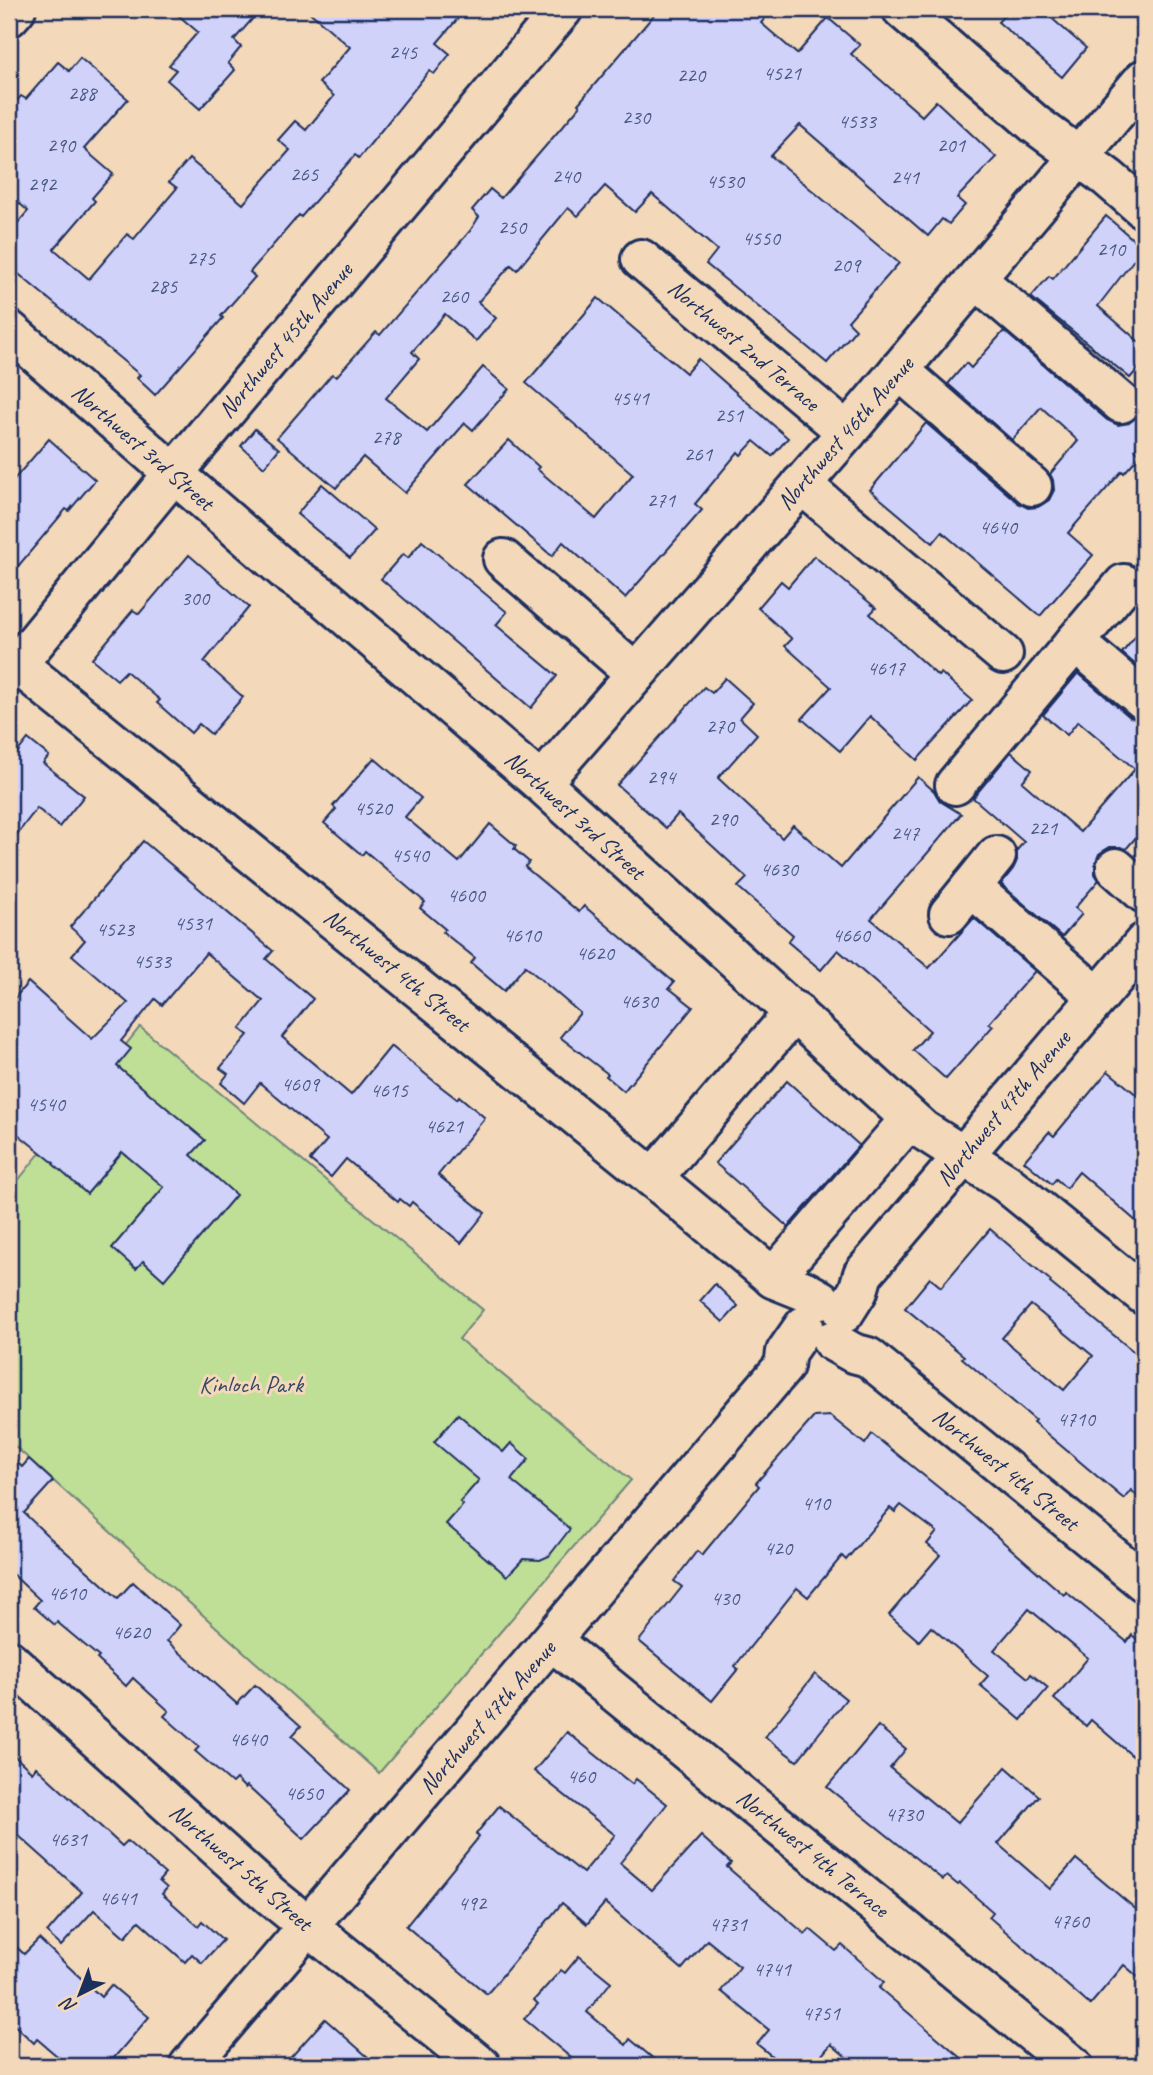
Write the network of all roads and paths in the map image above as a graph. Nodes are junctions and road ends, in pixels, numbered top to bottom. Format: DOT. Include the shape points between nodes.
graph roads {
  1 [pos="16,9"];
  2 [pos="563,9"];
  3 [pos="902,9"];
  4 [pos="9,17"];
  5 [pos="1144,79"];
  6 [pos="1079,158"];
  7 [pos="1144,209"];
  8 [pos="641,259"];
  9 [pos="976,279"];
  10 [pos="9,330"];
  11 [pos="899,370"];
  12 [pos="1121,403"];
  13 [pos="847,432"];
  14 [pos="173,474"];
  15 [pos="801,484"];
  16 [pos="1032,486"];
  17 [pos="503,559"];
  18 [pos="1124,584"];
  19 [pos="1075,642"];
  20 [pos="1003,654"];
  21 [pos="13,669"];
  22 [pos="636,674"];
  23 [pos="1144,699"];
  24 [pos="541,783"];
  25 [pos="955,785"];
  26 [pos="996,856"];
  27 [pos="1116,868"];
  28 [pos="1144,893"];
  29 [pos="1144,943"];
  30 [pos="1098,997"];
  31 [pos="795,1011"];
  32 [pos="910,1119"];
  33 [pos="962,1155"];
  34 [pos="653,1178"];
  35 [pos="774,1278"];
  36 [pos="1144,1295"];
  37 [pos="825,1320"];
  38 [pos="1144,1582"];
  39 [pos="552,1641"];
  40 [pos="9,1660"];
  41 [pos="307,1926"];
  42 [pos="189,2066"];
  43 [pos="481,2066"];
  44 [pos="1073,2066"];
  1 -- 4 [label="street"];
  2 -- 14 [label="street, Northwest 45th Avenue"];
  3 -- 6 [label="street"];
  5 -- 6 [label="street, Northwest 46th Avenue"];
  6 -- 7 [label="street"];
  6 -- 9 [label="street, Northwest 46th Avenue"];
  8 -- 13 [label="street, Northwest 2nd Terrace"];
  9 -- 11 [label="street, Northwest 46th Avenue"];
  9 -- 12 [label="street"];
  10 -- 14 [label="street, Northwest 3rd Street"];
  11 -- 13 [label="street, Northwest 46th Avenue"];
  11 -- 16 [label="street"];
  13 -- 15 [label="street, Northwest 46th Avenue"];
  14 -- 21 [label="street, Northwest 45th Avenue"];
  14 -- 24 [label="street, Northwest 3rd Street"];
  15 -- 20 [label="street"];
  15 -- 22 [label="street, Northwest 46th Avenue"];
  17 -- 22 [label="street"];
  18 -- 19 [label="street"];
  19 -- 23 [label="street"];
  19 -- 25 [label="street"];
  21 -- 34 [label="street, Northwest 4th Street"];
  22 -- 24 [label="street, Northwest 46th Avenue"];
  24 -- 31 [label="street, Northwest 3rd Street"];
  26 -- 30 [label="street" via="960,901"];
  27 -- 28 [label="street"];
  29 -- 30 [label="street, Northwest 47th Avenue"];
  30 -- 33 [label="street, Northwest 47th Avenue"];
  31 -- 32 [label="street, Northwest 3rd Street"];
  31 -- 34 [label="street"];
  32 -- 33 [label="street, Northwest 3rd Street"];
  32 -- 35 [label="street"];
  33 -- 36 [label="street, Northwest 3rd Street" via="1006,1183"];
  33 -- 37 [label="street, Northwest 47th Avenue" via="863,1274 838,1286"];
  34 -- 35 [label="street, Northwest 4th Street"];
  35 -- 37 [label="street, Northwest 4th Street" via="789,1309"];
  37 -- 38 [label="street, Northwest 4th Street" via="866,1346 868,1357"];
  37 -- 39 [label="street, Northwest 47th Avenue" via="809,1357 784,1366"];
  39 -- 41 [label="street, Northwest 47th Avenue"];
  39 -- 44 [label="street, Northwest 4th Terrace"];
  40 -- 41 [label="street, Northwest 5th Street"];
  41 -- 42 [label="street, Northwest 47th Avenue"];
  41 -- 43 [label="street, Northwest 5th Street"];
}
